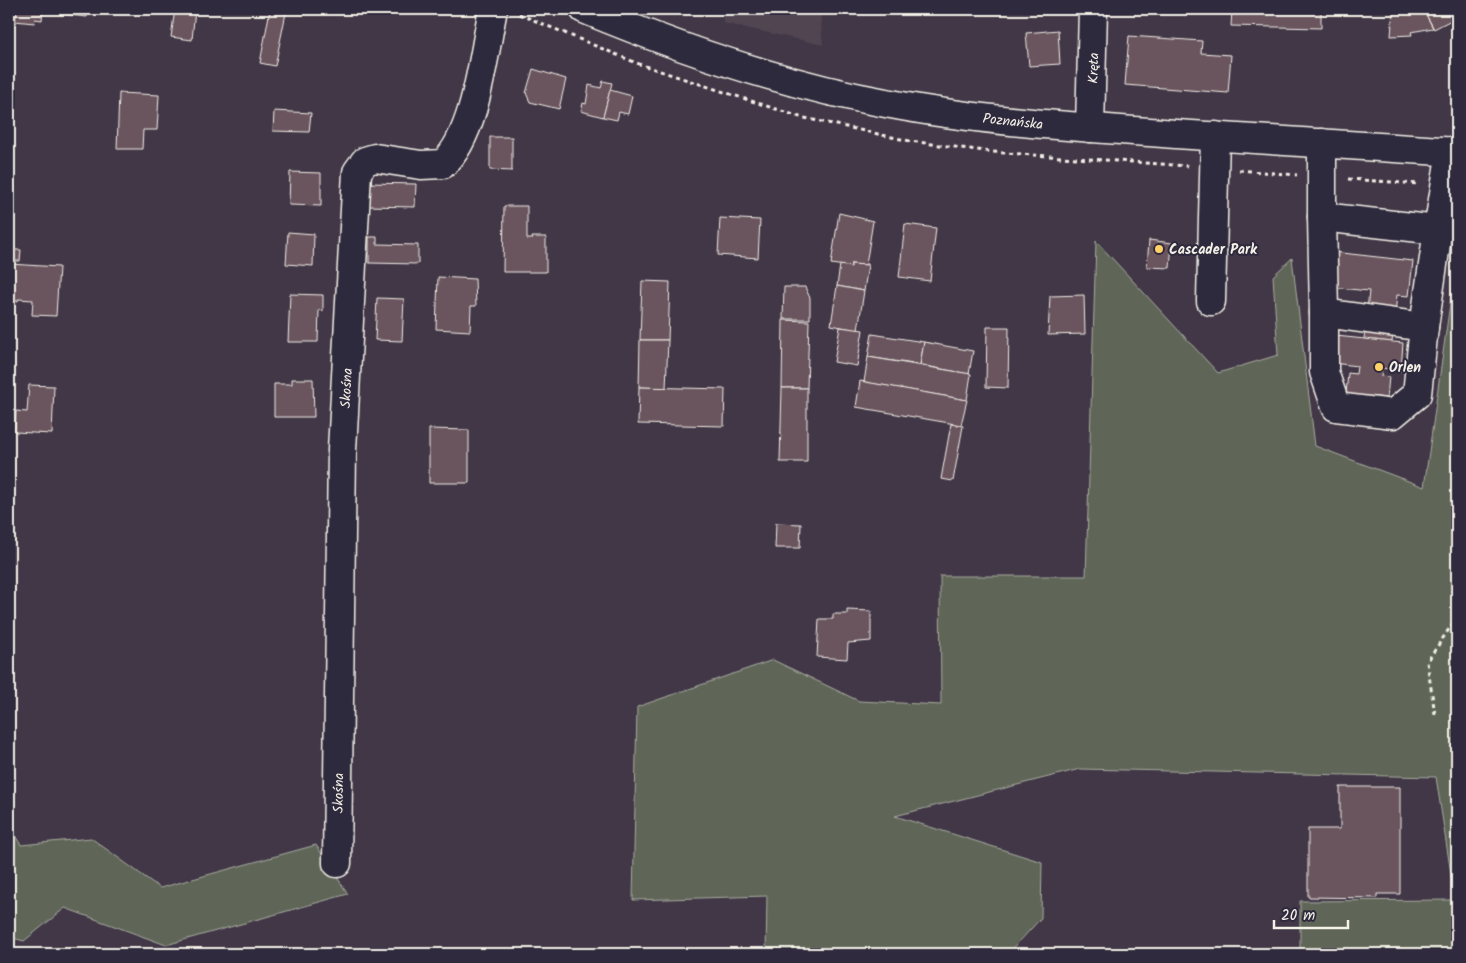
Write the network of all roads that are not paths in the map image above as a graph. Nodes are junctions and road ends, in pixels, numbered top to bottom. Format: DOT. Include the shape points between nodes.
graph roads {
  1 [pos="493,9"];
  2 [pos="584,9"];
  3 [pos="1093,9"];
  4 [pos="1090,128"];
  5 [pos="1215,136"];
  6 [pos="1322,143"];
  7 [pos="1454,151"];
  8 [pos="1322,217"];
  9 [pos="1438,230"];
  10 [pos="1212,301"];
  11 [pos="1324,313"];
  12 [pos="1424,327"];
  13 [pos="337,863"];
  1 -- 13 [label="street, Skośna" via="471,115 454,154 443,164 421,165 375,158 365,161 357,172 342,450"];
  2 -- 4 [label="street, Poznańska" via="680,47 816,88 951,114"];
  3 -- 4 [label="street, Kręta"];
  4 -- 5 [label="street, Poznańska"];
  5 -- 6 [label="street, Poznańska"];
  5 -- 10 [label="street"];
  6 -- 7 [label="street, Poznańska"];
  6 -- 8 [label="street"];
  7 -- 9 [label="street"];
  8 -- 9 [label="street"];
  8 -- 11 [label="street"];
  9 -- 12 [label="street"];
  11 -- 12 [label="street"];
  11 -- 12 [label="street" via="1324,372 1336,406 1393,414 1417,394"];
}
